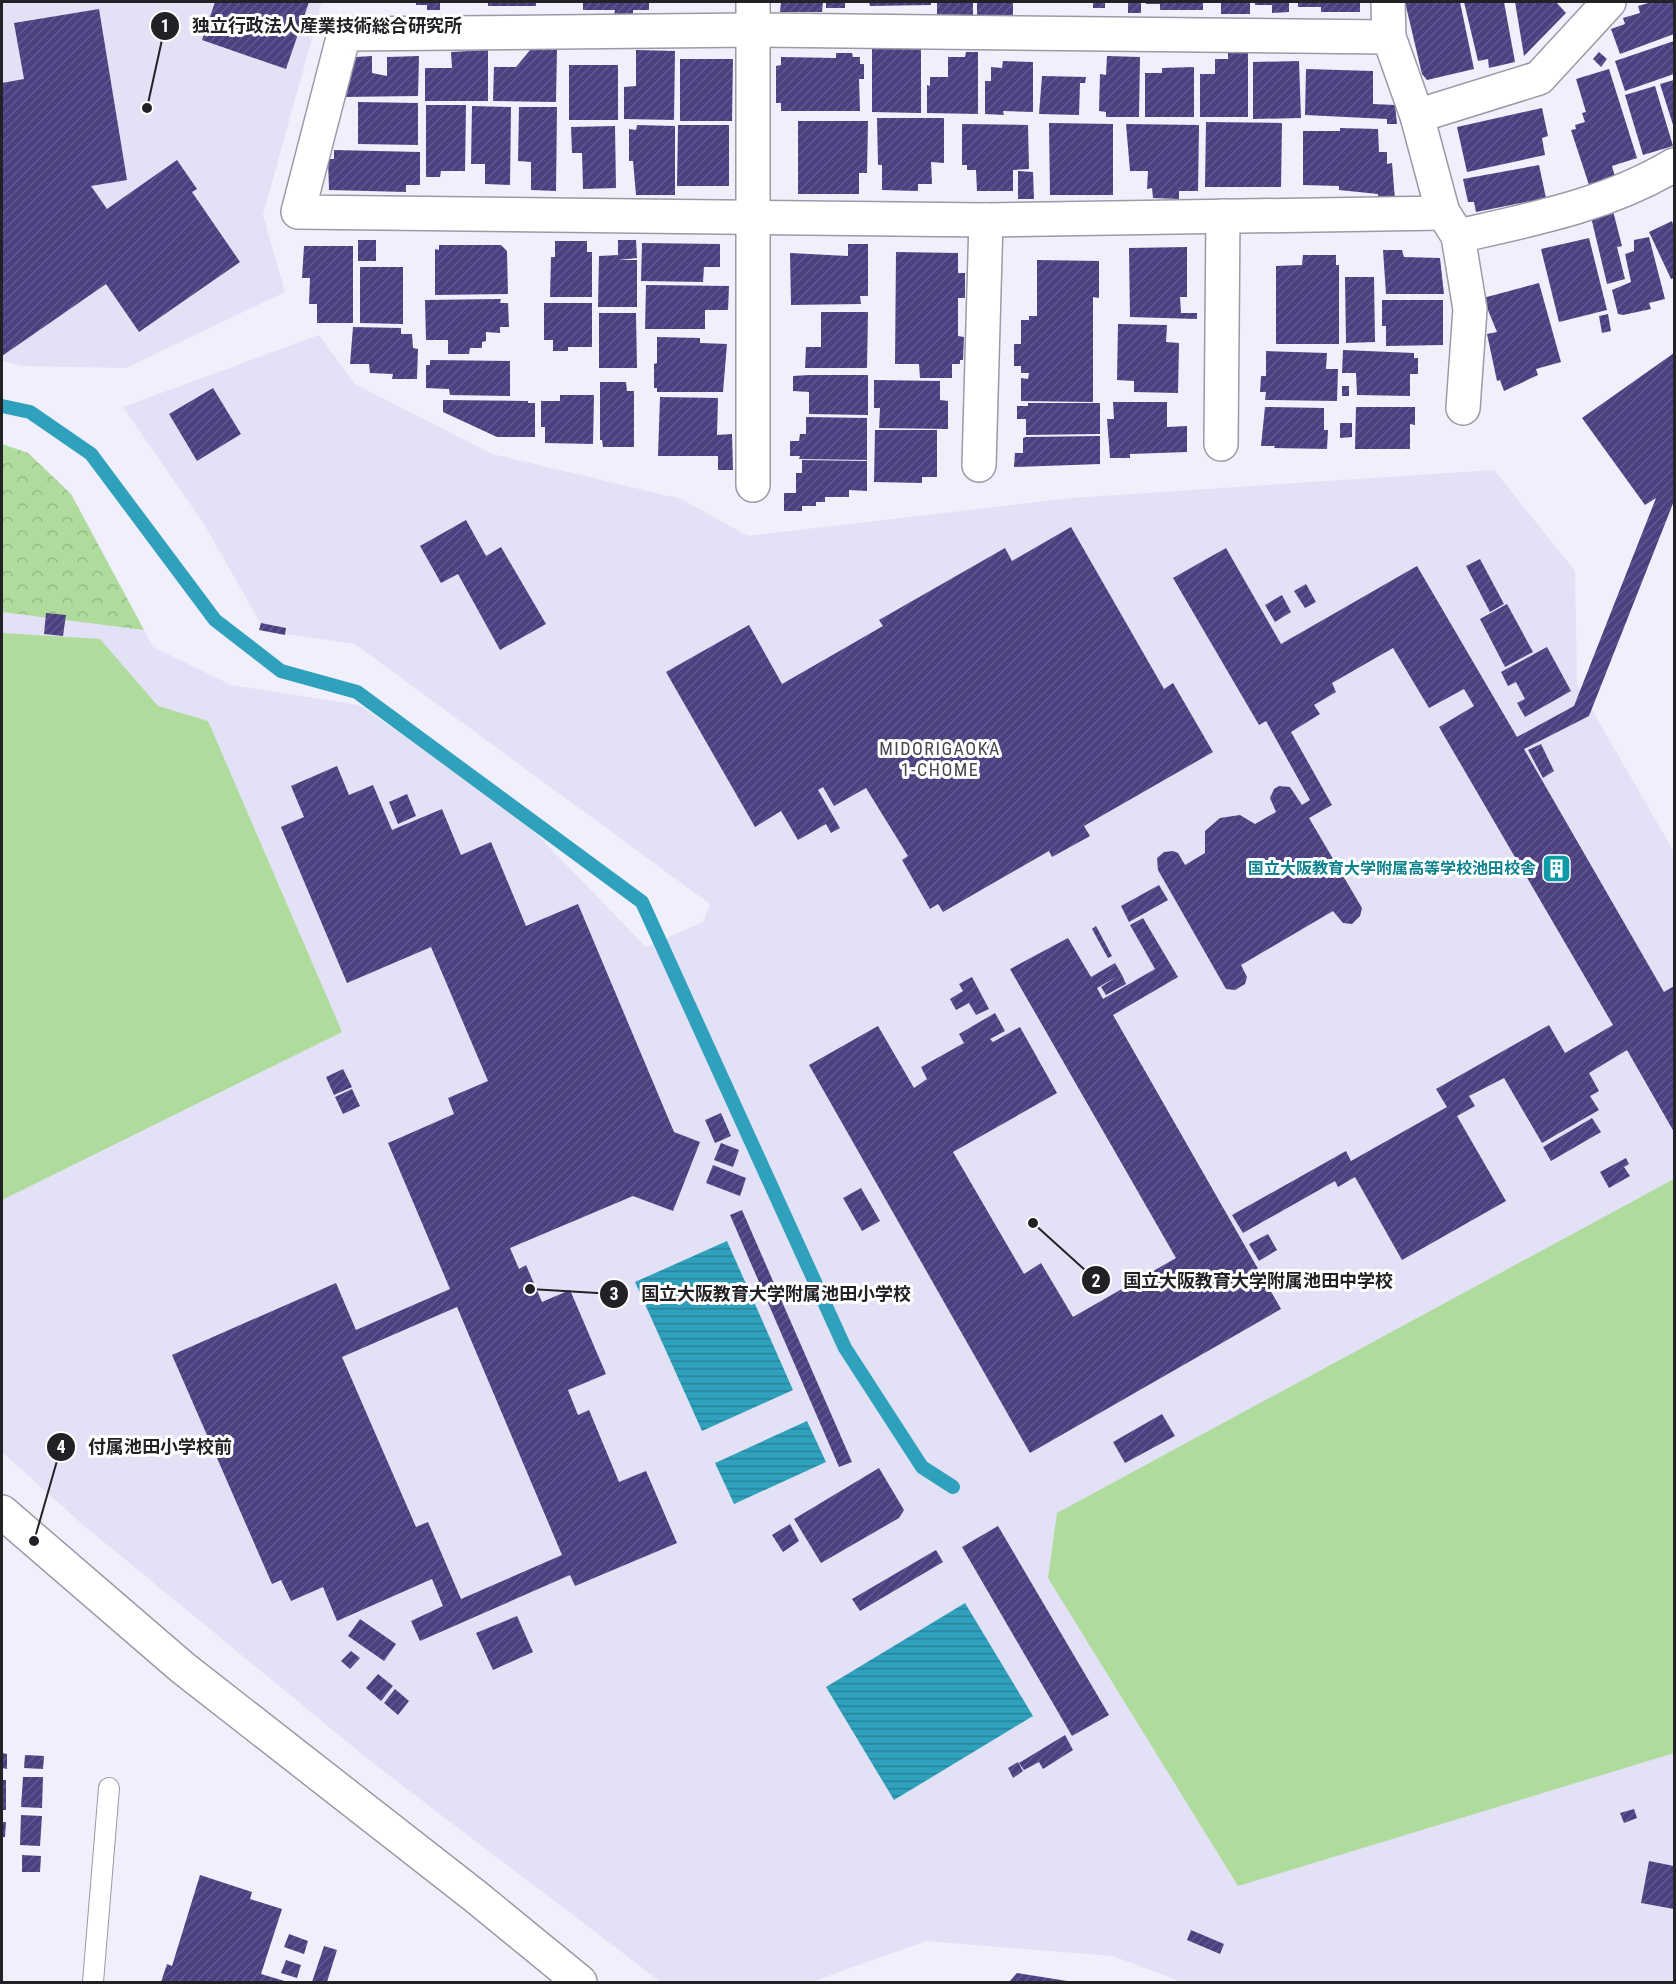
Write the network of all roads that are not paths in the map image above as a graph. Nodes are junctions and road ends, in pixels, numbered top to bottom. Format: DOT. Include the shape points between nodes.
graph roads {
  1 [pos="1388,2"];
  2 [pos="1609,2"];
  3 [pos="753,16"];
  4 [pos="1389,37"];
  5 [pos="1417,116"];
  6 [pos="1674,165"];
  7 [pos="753,216"];
  8 [pos="1223,216"];
  9 [pos="986,220"];
  10 [pos="1451,224"];
  11 [pos="1463,408"];
  12 [pos="1221,444"];
  13 [pos="979,465"];
  14 [pos="753,485"];
  15 [pos="2,1512"];
  16 [pos="109,1788"];
  17 [pos="580,1982"];
  18 [pos="93,1983"];
  1 -- 4 [label="street"];
  2 -- 5 [label="street" via="1539,78"];
  3 -- 4 [label="street"];
  3 -- 7 [label="street"];
  3 -- 7 [label="street" via="344,34 298,212"];
  4 -- 5 [label="street"];
  5 -- 10 [label="street"];
  6 -- 10 [label="street" via="1574,210"];
  7 -- 9 [label="street"];
  7 -- 14 [label="street"];
  8 -- 9 [label="street"];
  8 -- 10 [label="street"];
  8 -- 12 [label="street"];
  9 -- 13 [label="street"];
  10 -- 11 [label="street" via="1470,309"];
  15 -- 17 [label="street" via="183,1668"];
  16 -- 18 [label="lane"];
}
